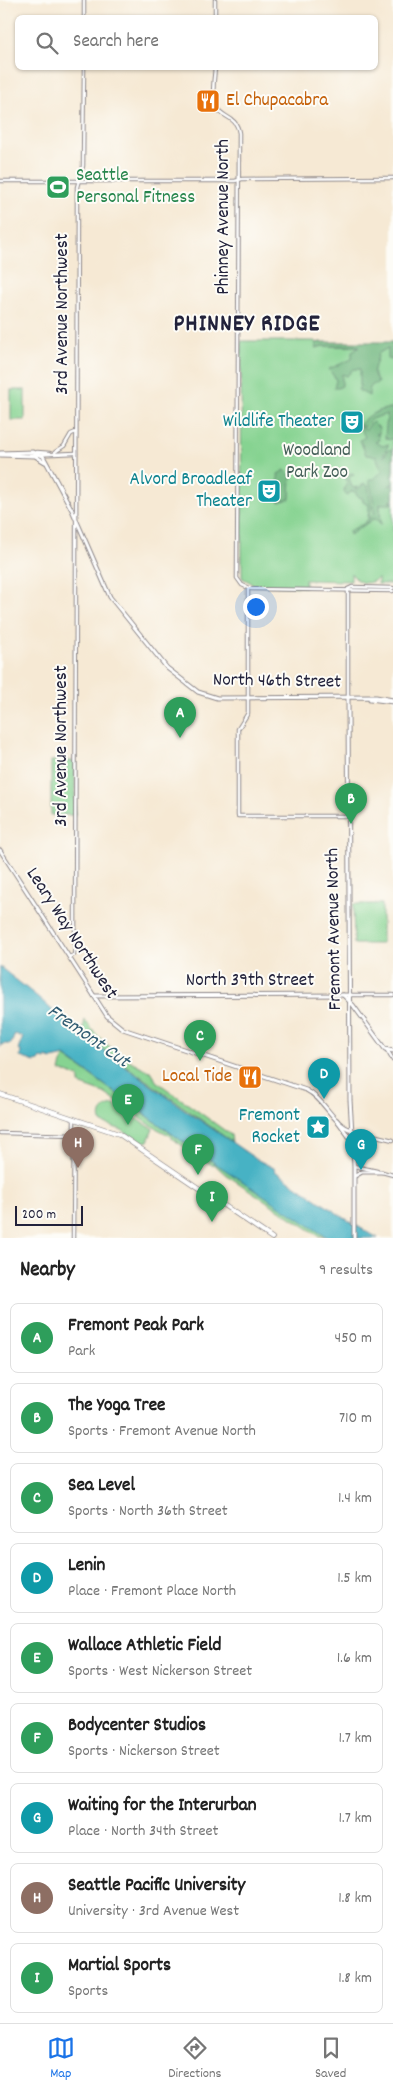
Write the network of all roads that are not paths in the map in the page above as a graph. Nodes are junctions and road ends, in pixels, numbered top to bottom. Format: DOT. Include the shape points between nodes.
graph roads {
  1 [pos="84,0"];
  2 [pos="215,0"];
  3 [pos="84,15"];
  4 [pos="215,15"];
  5 [pos="84,70"];
  6 [pos="214,70"];
  7 [pos="83,170"];
  8 [pos="392,177"];
  9 [pos="238,180"];
  10 [pos="0,181"];
  11 [pos="78,181"];
  12 [pos="84,181"];
  13 [pos="76,432"];
  14 [pos="33,452"];
  15 [pos="52,453"];
  16 [pos="76,453"];
  17 [pos="0,454"];
  18 [pos="41,454"];
  19 [pos="28,455"];
  20 [pos="47,464"];
  21 [pos="76,506"];
  22 [pos="72,510"];
  23 [pos="76,520"];
  24 [pos="79,527"];
  25 [pos="76,532"];
  26 [pos="248,589"];
  27 [pos="348,589"];
  28 [pos="393,589"];
  29 [pos="248,698"];
  30 [pos="348,698"];
  31 [pos="393,702"];
  32 [pos="393,707"];
  33 [pos="348,816"];
  34 [pos="0,850"];
  35 [pos="69,956"];
  36 [pos="343,995"];
  37 [pos="351,995"];
  38 [pos="94,996"];
  39 [pos="393,996"];
  40 [pos="351,1002"];
  41 [pos="358,1012"];
  42 [pos="350,1016"];
  43 [pos="387,1050"];
  44 [pos="393,1051"];
  45 [pos="393,1060"];
  46 [pos="0,1094"];
  47 [pos="74,1118"];
  48 [pos="336,1120"];
  49 [pos="352,1130"];
  50 [pos="0,1133"];
  51 [pos="75,1135"];
  52 [pos="393,1140"];
  53 [pos="353,1142"];
  54 [pos="354,1166"];
  55 [pos="382,1172"];
  56 [pos="393,1175"];
  57 [pos="355,1176"];
  58 [pos="73,1238"];
  59 [pos="272,1238"];
  60 [pos="354,1238"];
  1 -- 3 [label="street"];
  2 -- 4 [label="street"];
  5 -- 7 [label="street, 3rd Avenue Northwest"];
  6 -- 9 [label="street, Phinney Avenue North" via="214,101 218,111 232,119 238,128"];
  7 -- 11 [label="street, 3rd Avenue Northwest"];
  7 -- 12 [label="street"];
  8 -- 9 [label="street"];
  9 -- 12 [label="street"];
  9 -- 26 [label="street, Phinney Avenue North" via="236,576"];
  10 -- 11 [label="street"];
  11 -- 12 [label="street"];
  11 -- 13 [label="street, 3rd Avenue Northwest"];
  13 -- 15 [label="street" via="64,446"];
  13 -- 16 [label="street, 3rd Avenue Northwest"];
  14 -- 15 [label="street"];
  14 -- 17 [label="main road"];
  14 -- 18 [label="main road"];
  15 -- 16 [label="street"];
  15 -- 18 [label="street"];
  16 -- 21 [label="street, 3rd Avenue Northwest"];
  17 -- 19 [label="main road"];
  18 -- 19 [label="street"];
  18 -- 20 [label="main road"];
  19 -- 20 [label="main road"];
  20 -- 22 [label="main road"];
  21 -- 22 [label="street"];
  21 -- 23 [label="street, 3rd Avenue Northwest"];
  22 -- 23 [label="main road"];
  23 -- 24 [label="main road"];
  23 -- 25 [label="street, 3rd Avenue Northwest"];
  24 -- 25 [label="street"];
  24 -- 29 [label="main road, North 46th Street" via="110,597 167,668 198,692 217,698"];
  25 -- 35 [label="street, 3rd Avenue Northwest" via="75,952"];
  26 -- 27 [label="street"];
  26 -- 29 [label="street"];
  27 -- 28 [label="street"];
  27 -- 30 [label="street, Fremont Avenue North"];
  29 -- 30 [label="main road, North 46th Street"];
  29 -- 33 [label="street" via="247,717 238,729 238,816"];
  30 -- 31 [label="main road, North 46th Street"];
  30 -- 33 [label="main road, Fremont Avenue North"];
  31 -- 32 [label="main road"];
  33 -- 37 [label="main road, Fremont Avenue North"];
  34 -- 35 [label="main road, Leary Way Northwest"];
  35 -- 38 [label="main road, Leary Way Northwest"];
  36 -- 37 [label="main road, North 39th Street"];
  36 -- 38 [label="main road, North 39th Street"];
  36 -- 40 [label="main road"];
  37 -- 39 [label="street, North 39th Street"];
  37 -- 40 [label="main road, Fremont Avenue North"];
  38 -- 48 [label="main road, Leary Way Northwest" via="111,1020 123,1029 304,1089"];
  40 -- 41 [label="main road"];
  40 -- 42 [label="main road, Fremont Avenue North"];
  41 -- 42 [label="main road"];
  41 -- 43 [label="main road"];
  42 -- 49 [label="main road, Fremont Avenue North"];
  43 -- 44 [label="main road"];
  43 -- 45 [label="main road"];
  46 -- 47 [label="main road"];
  47 -- 51 [label="street"];
  47 -- 59 [label="main road" via="119,1134"];
  48 -- 49 [label="main road"];
  48 -- 53 [label="main road"];
  49 -- 52 [label="street"];
  49 -- 53 [label="main road, Fremont Avenue North"];
  50 -- 51 [label="street"];
  51 -- 58 [label="street"];
  53 -- 54 [label="main road, Fremont Avenue North"];
  54 -- 55 [label="street"];
  54 -- 57 [label="main road, Fremont Avenue North"];
  55 -- 56 [label="street"];
  55 -- 57 [label="main road" via="362,1172"];
  57 -- 60 [label="main road, Fremont Avenue North"];
}
